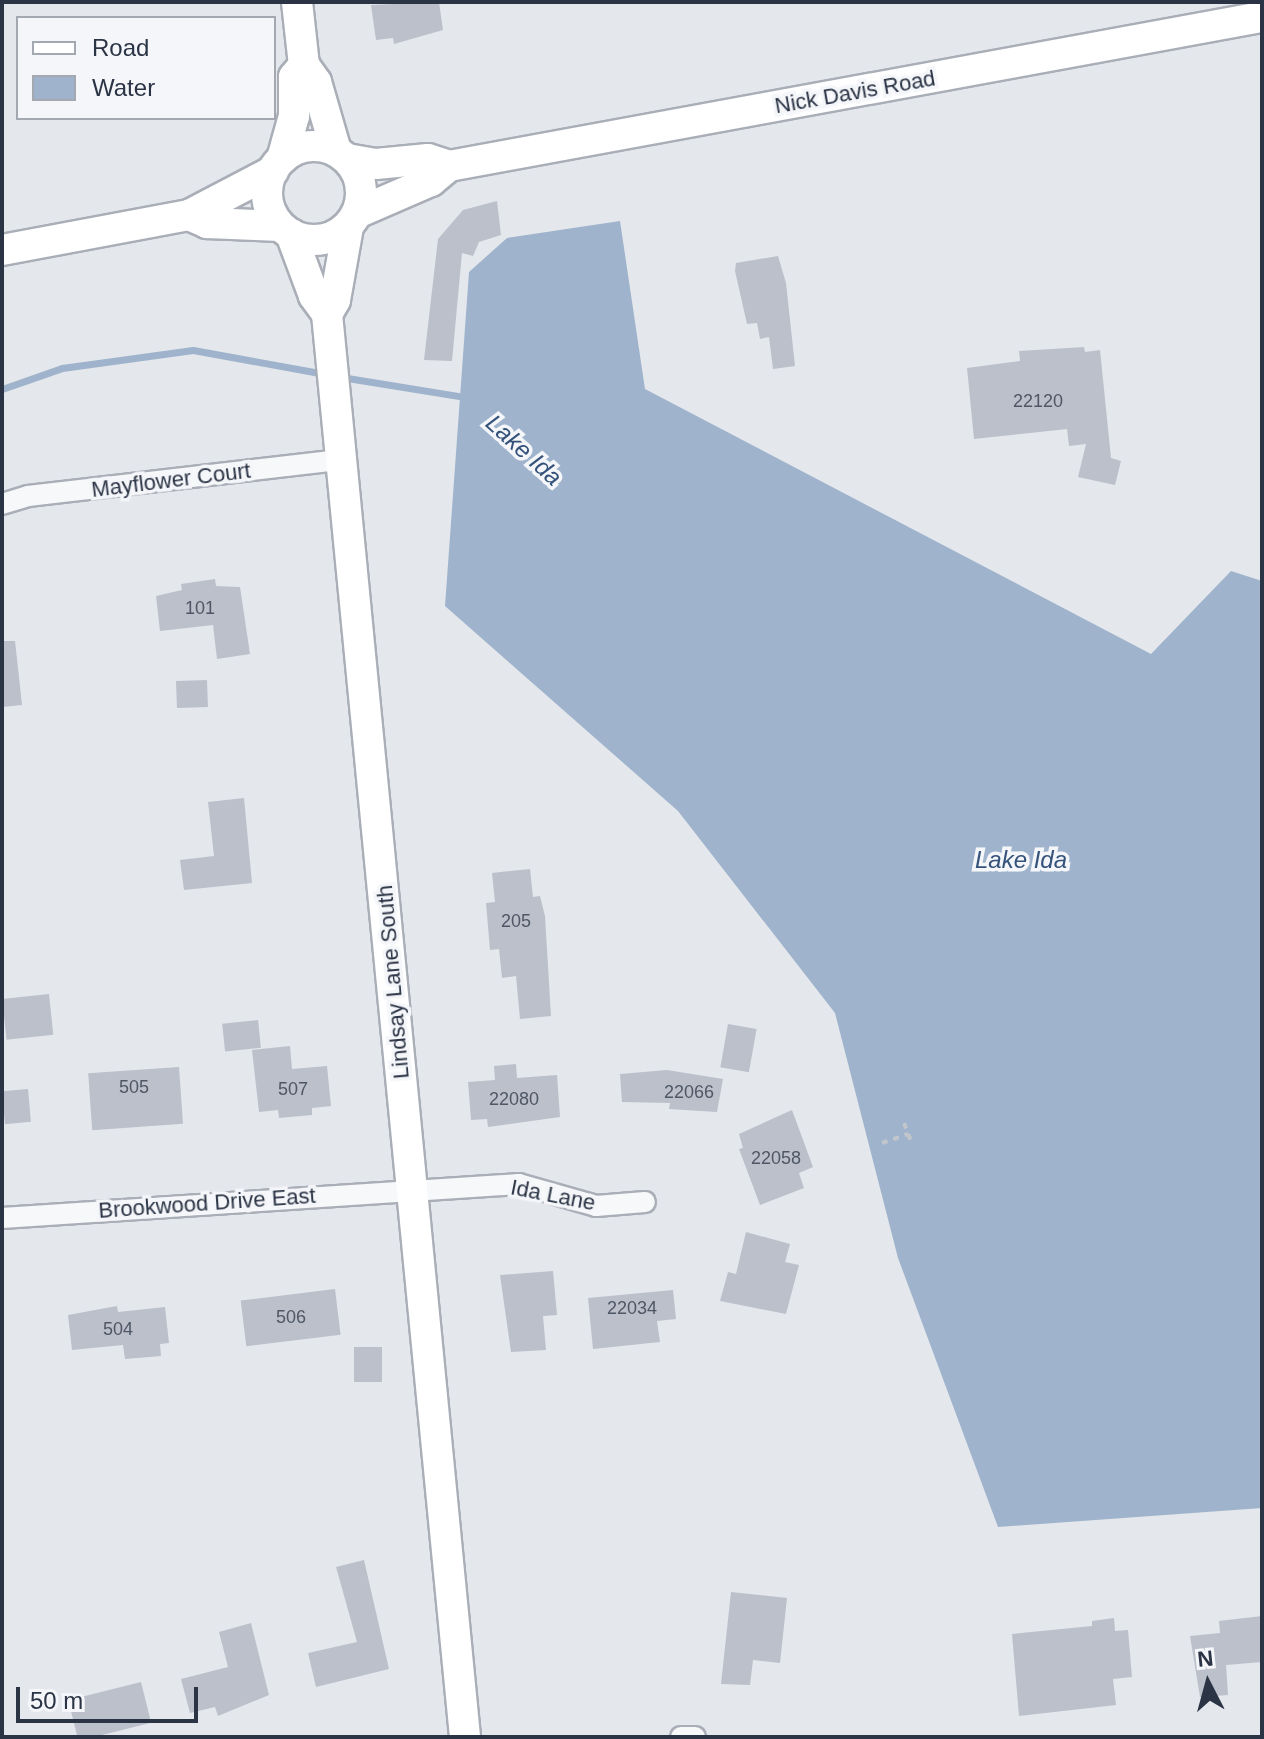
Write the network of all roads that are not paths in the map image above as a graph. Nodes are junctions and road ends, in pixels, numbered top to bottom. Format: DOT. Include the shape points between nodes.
graph roads {
  1 [pos="297,2"];
  2 [pos="1252,13"];
  3 [pos="304,65"];
  4 [pos="341,155"];
  5 [pos="278,165"];
  6 [pos="449,166"];
  7 [pos="189,215"];
  8 [pos="353,220"];
  9 [pos="286,230"];
  10 [pos="2,250"];
  11 [pos="327,314"];
  12 [pos="340,460"];
  13 [pos="2,504"];
  14 [pos="412,1188"];
  15 [pos="645,1202"];
  16 [pos="2,1218"];
  17 [pos="465,1737"];
  18 [pos="681,1737"];
  19 [pos="695,1737"];
  1 -- 3 [label="street"];
  2 -- 6 [label="street, Nick Davis Road"];
  3 -- 4 [label="street" via="316,82"];
  3 -- 5 [label="street" via="294,77 294,116"];
  4 -- 5 [label="street" via="309,147"];
  4 -- 6 [label="street, Nick Davis Road" via="376,164 428,159"];
  4 -- 8 [label="street" via="360,182"];
  5 -- 7 [label="street"];
  5 -- 9 [label="street" via="267,199"];
  6 -- 8 [label="street, Nick Davis Road" via="431,181"];
  7 -- 9 [label="street" via="207,223"];
  7 -- 10 [label="street"];
  8 -- 9 [label="street" via="320,240"];
  8 -- 11 [label="street"];
  9 -- 11 [label="street, Lindsay Lane South"];
  11 -- 12 [label="street, Lindsay Lane South"];
  12 -- 13 [label="street, Mayflower Court" via="28,496"];
  12 -- 14 [label="street, Lindsay Lane South"];
  14 -- 15 [label="street, Ida Lane" via="519,1184 596,1206"];
  14 -- 16 [label="street, Brookwood Drive East"];
  14 -- 17 [label="street, Lindsay Lane South"];
  18 -- 19 [label="street"];
}
